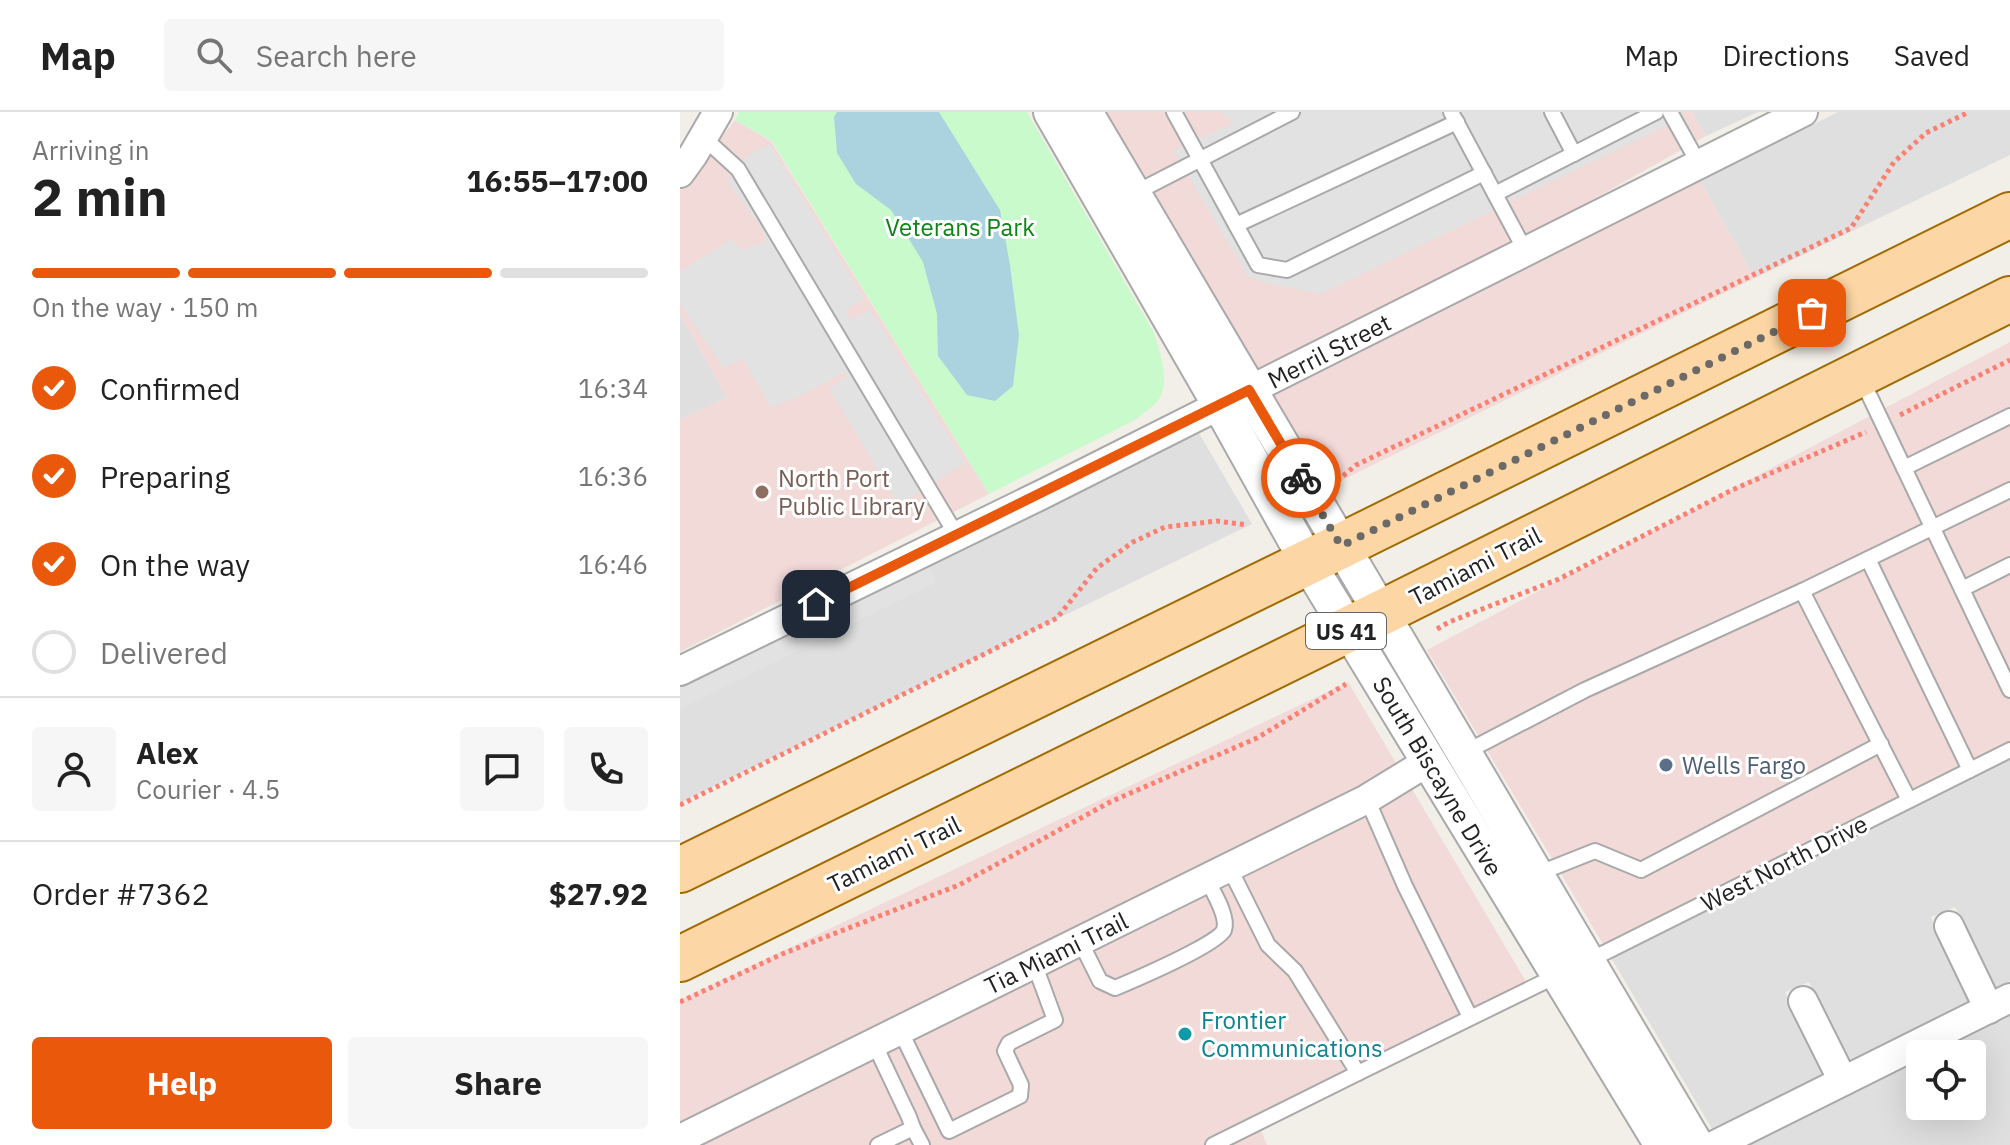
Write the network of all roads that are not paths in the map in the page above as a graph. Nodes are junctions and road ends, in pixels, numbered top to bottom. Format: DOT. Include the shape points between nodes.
graph roads {
  1 [pos="718,112"];
  2 [pos="1051,112"];
  3 [pos="1085,112"];
  4 [pos="1174,112"];
  5 [pos="1292,112"];
  6 [pos="1552,112"];
  7 [pos="1656,112"];
  8 [pos="1670,112"];
  9 [pos="1803,112"];
  10 [pos="1454,117"];
  11 [pos="704,138"];
  12 [pos="1574,154"];
  13 [pos="1201,159"];
  14 [pos="1699,164"];
  15 [pos="680,173"];
  16 [pos="1484,173"];
  17 [pos="1133,194"];
  18 [pos="1495,194"];
  19 [pos="2010,215"];
  20 [pos="1236,225"];
  21 [pos="1526,252"];
  22 [pos="2010,299"];
  23 [pos="1859,374"];
  24 [pos="1234,398"];
  25 [pos="2010,416"];
  26 [pos="1904,468"];
  27 [pos="2010,490"];
  28 [pos="1933,527"];
  29 [pos="957,536"];
  30 [pos="1324,554"];
  31 [pos="1868,559"];
  32 [pos="2010,565"];
  33 [pos="1962,589"];
  34 [pos="1802,591"];
  35 [pos="1365,621"];
  36 [pos="680,671"];
  37 [pos="2010,690"];
  38 [pos="1881,744"];
  39 [pos="2010,750"];
  40 [pos="1464,753"];
  41 [pos="1429,761"];
  42 [pos="1970,770"];
  43 [pos="1367,799"];
  44 [pos="1909,800"];
  45 [pos="680,870"];
  46 [pos="1217,872"];
  47 [pos="1536,874"];
  48 [pos="1949,926"];
  49 [pos="1080,941"];
  50 [pos="680,959"];
  51 [pos="1034,963"];
  52 [pos="1573,968"];
  53 [pos="1803,1001"];
  54 [pos="1999,1004"];
  55 [pos="1470,1017"];
  56 [pos="900,1030"];
  57 [pos="874,1043"];
  58 [pos="1358,1073"];
  59 [pos="1843,1081"];
  60 [pos="911,1122"];
  61 [pos="680,1139"];
  62 [pos="878,1145"];
  63 [pos="922,1145"];
  64 [pos="1213,1145"];
  65 [pos="1662,1145"];
  66 [pos="1696,1145"];
  67 [pos="1715,1145"];
  1 -- 11 [label="street"];
  2 -- 24 [label="street, South Biscayne Drive"];
  3 -- 17 [label="street, South Biscayne Drive"];
  4 -- 13 [label="lane"];
  5 -- 13 [label="lane"];
  6 -- 12 [label="lane"];
  7 -- 12 [label="lane"];
  8 -- 14 [label="lane"];
  9 -- 14 [label="street, Merril Street"];
  10 -- 16 [label="lane"];
  10 -- 20 [label="lane"];
  11 -- 15 [label="street"];
  11 -- 29 [label="lane" via="738,169"];
  12 -- 18 [label="lane"];
  13 -- 17 [label="lane"];
  13 -- 20 [label="lane"];
  14 -- 21 [label="street, Merril Street"];
  16 -- 18 [label="lane"];
  16 -- 20 [label="lane" via="1287,270 1258,265"];
  17 -- 24 [label="street, South Biscayne Drive"];
  18 -- 21 [label="lane"];
  19 -- 30 [label="main road"];
  21 -- 24 [label="street, Merril Street"];
  22 -- 23 [label="main road, Tamiami Trail / US 41"];
  23 -- 26 [label="lane"];
  23 -- 35 [label="main road, Tamiami Trail / US 41"];
  24 -- 29 [label="street, Merril Street"];
  24 -- 30 [label="street, South Biscayne Drive"];
  25 -- 26 [label="lane"];
  26 -- 28 [label="lane"];
  27 -- 28 [label="lane"];
  28 -- 31 [label="lane"];
  28 -- 33 [label="lane"];
  29 -- 36 [label="street, Merril Street"];
  30 -- 35 [label="street, South Biscayne Drive"];
  30 -- 45 [label="main road"];
  31 -- 34 [label="lane"];
  31 -- 42 [label="lane"];
  32 -- 33 [label="lane"];
  33 -- 37 [label="lane"];
  34 -- 38 [label="lane"];
  34 -- 40 [label="lane" via="1585,690"];
  35 -- 40 [label="street, South Biscayne Drive"];
  35 -- 41 [label="street, South Biscayne Drive"];
  35 -- 50 [label="main road, Tamiami Trail / US 41"];
  38 -- 44 [label="lane"];
  38 -- 47 [label="lane" via="1641,870 1595,851"];
  39 -- 42 [label="lane, West North Drive"];
  40 -- 47 [label="street, South Biscayne Drive"];
  41 -- 43 [label="street, Tia Miami Trail"];
  41 -- 52 [label="street, South Biscayne Drive"];
  42 -- 44 [label="lane, West North Drive"];
  43 -- 46 [label="street, Tia Miami Trail"];
  43 -- 55 [label="lane"];
  44 -- 52 [label="lane, West North Drive"];
  46 -- 49 [label="street, Tia Miami Trail"];
  46 -- 49 [label="lane" via="1225,918 1215,940 1115,988 1100,981"];
  46 -- 58 [label="lane" via="1268,945 1295,971"];
  47 -- 52 [label="street, South Biscayne Drive"];
  48 -- 54 [label="street"];
  49 -- 51 [label="street, Tia Miami Trail"];
  51 -- 56 [label="street, Tia Miami Trail"];
  51 -- 56 [label="lane" via="1055,1020 1009,1043 1005,1051 1021,1085 1020,1096 949,1131"];
  52 -- 55 [label="lane, West North Drive"];
  52 -- 65 [label="street, South Biscayne Drive"];
  52 -- 66 [label="street, South Biscayne Drive"];
  53 -- 59 [label="street"];
  54 -- 59 [label="street"];
  55 -- 58 [label="lane, West North Drive"];
  56 -- 57 [label="street, Tia Miami Trail"];
  57 -- 60 [label="lane"];
  57 -- 61 [label="street, Tia Miami Trail"];
  58 -- 64 [label="lane, West North Drive"];
  59 -- 67 [label="street"];
  60 -- 62 [label="lane"];
  60 -- 63 [label="lane"];
}
